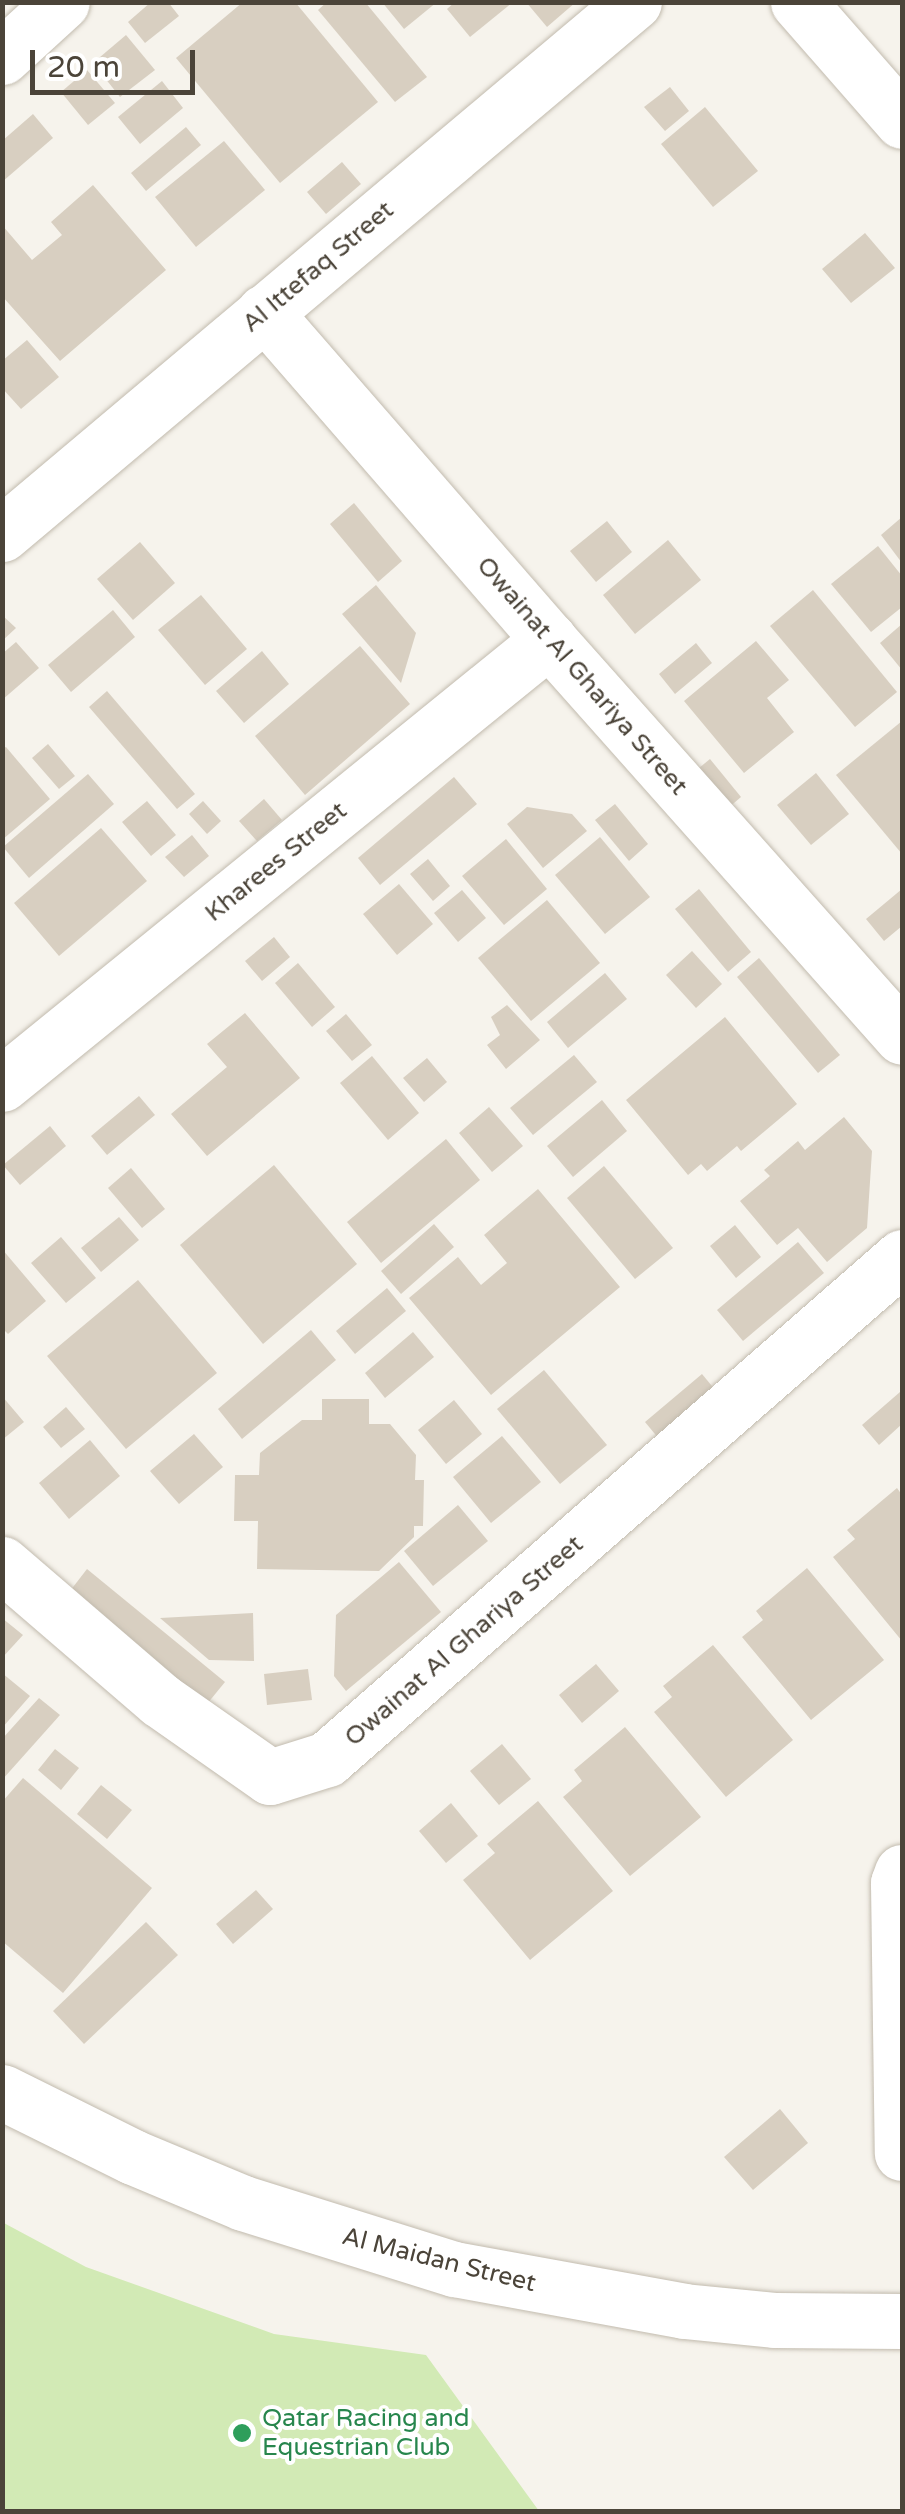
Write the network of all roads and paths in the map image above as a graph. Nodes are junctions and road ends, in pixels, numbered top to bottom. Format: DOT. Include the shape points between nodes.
graph roads {
  1 [pos="62,2"];
  2 [pos="634,2"];
  3 [pos="798,2"];
  4 [pos="2,57"];
  5 [pos="902,121"];
  6 [pos="264,312"];
  7 [pos="2,534"];
  8 [pos="549,640"];
  9 [pos="902,1037"];
  10 [pos="2,1084"];
  11 [pos="902,1257"];
  12 [pos="2,1564"];
  13 [pos="902,1872"];
  14 [pos="2,2092"];
  15 [pos="902,2153"];
  16 [pos="902,2321"];
  1 -- 4 [label="street"];
  2 -- 6 [label="street, Al Ittefaq Street"];
  3 -- 5 [label="street"];
  6 -- 7 [label="street, Al Ittefaq Street"];
  6 -- 8 [label="street, Owainat Al Ghariya Street"];
  8 -- 9 [label="street, Owainat Al Ghariya Street"];
  8 -- 10 [label="street, Kharees Street"];
  11 -- 12 [label="street, Owainat Al Ghariya Street" via="327,1759 270,1778 160,1700"];
  13 -- 15 [label="street"];
  14 -- 16 [label="street, Al Maidan Street" via="244,2203 454,2269 684,2310 774,2320"];
}
